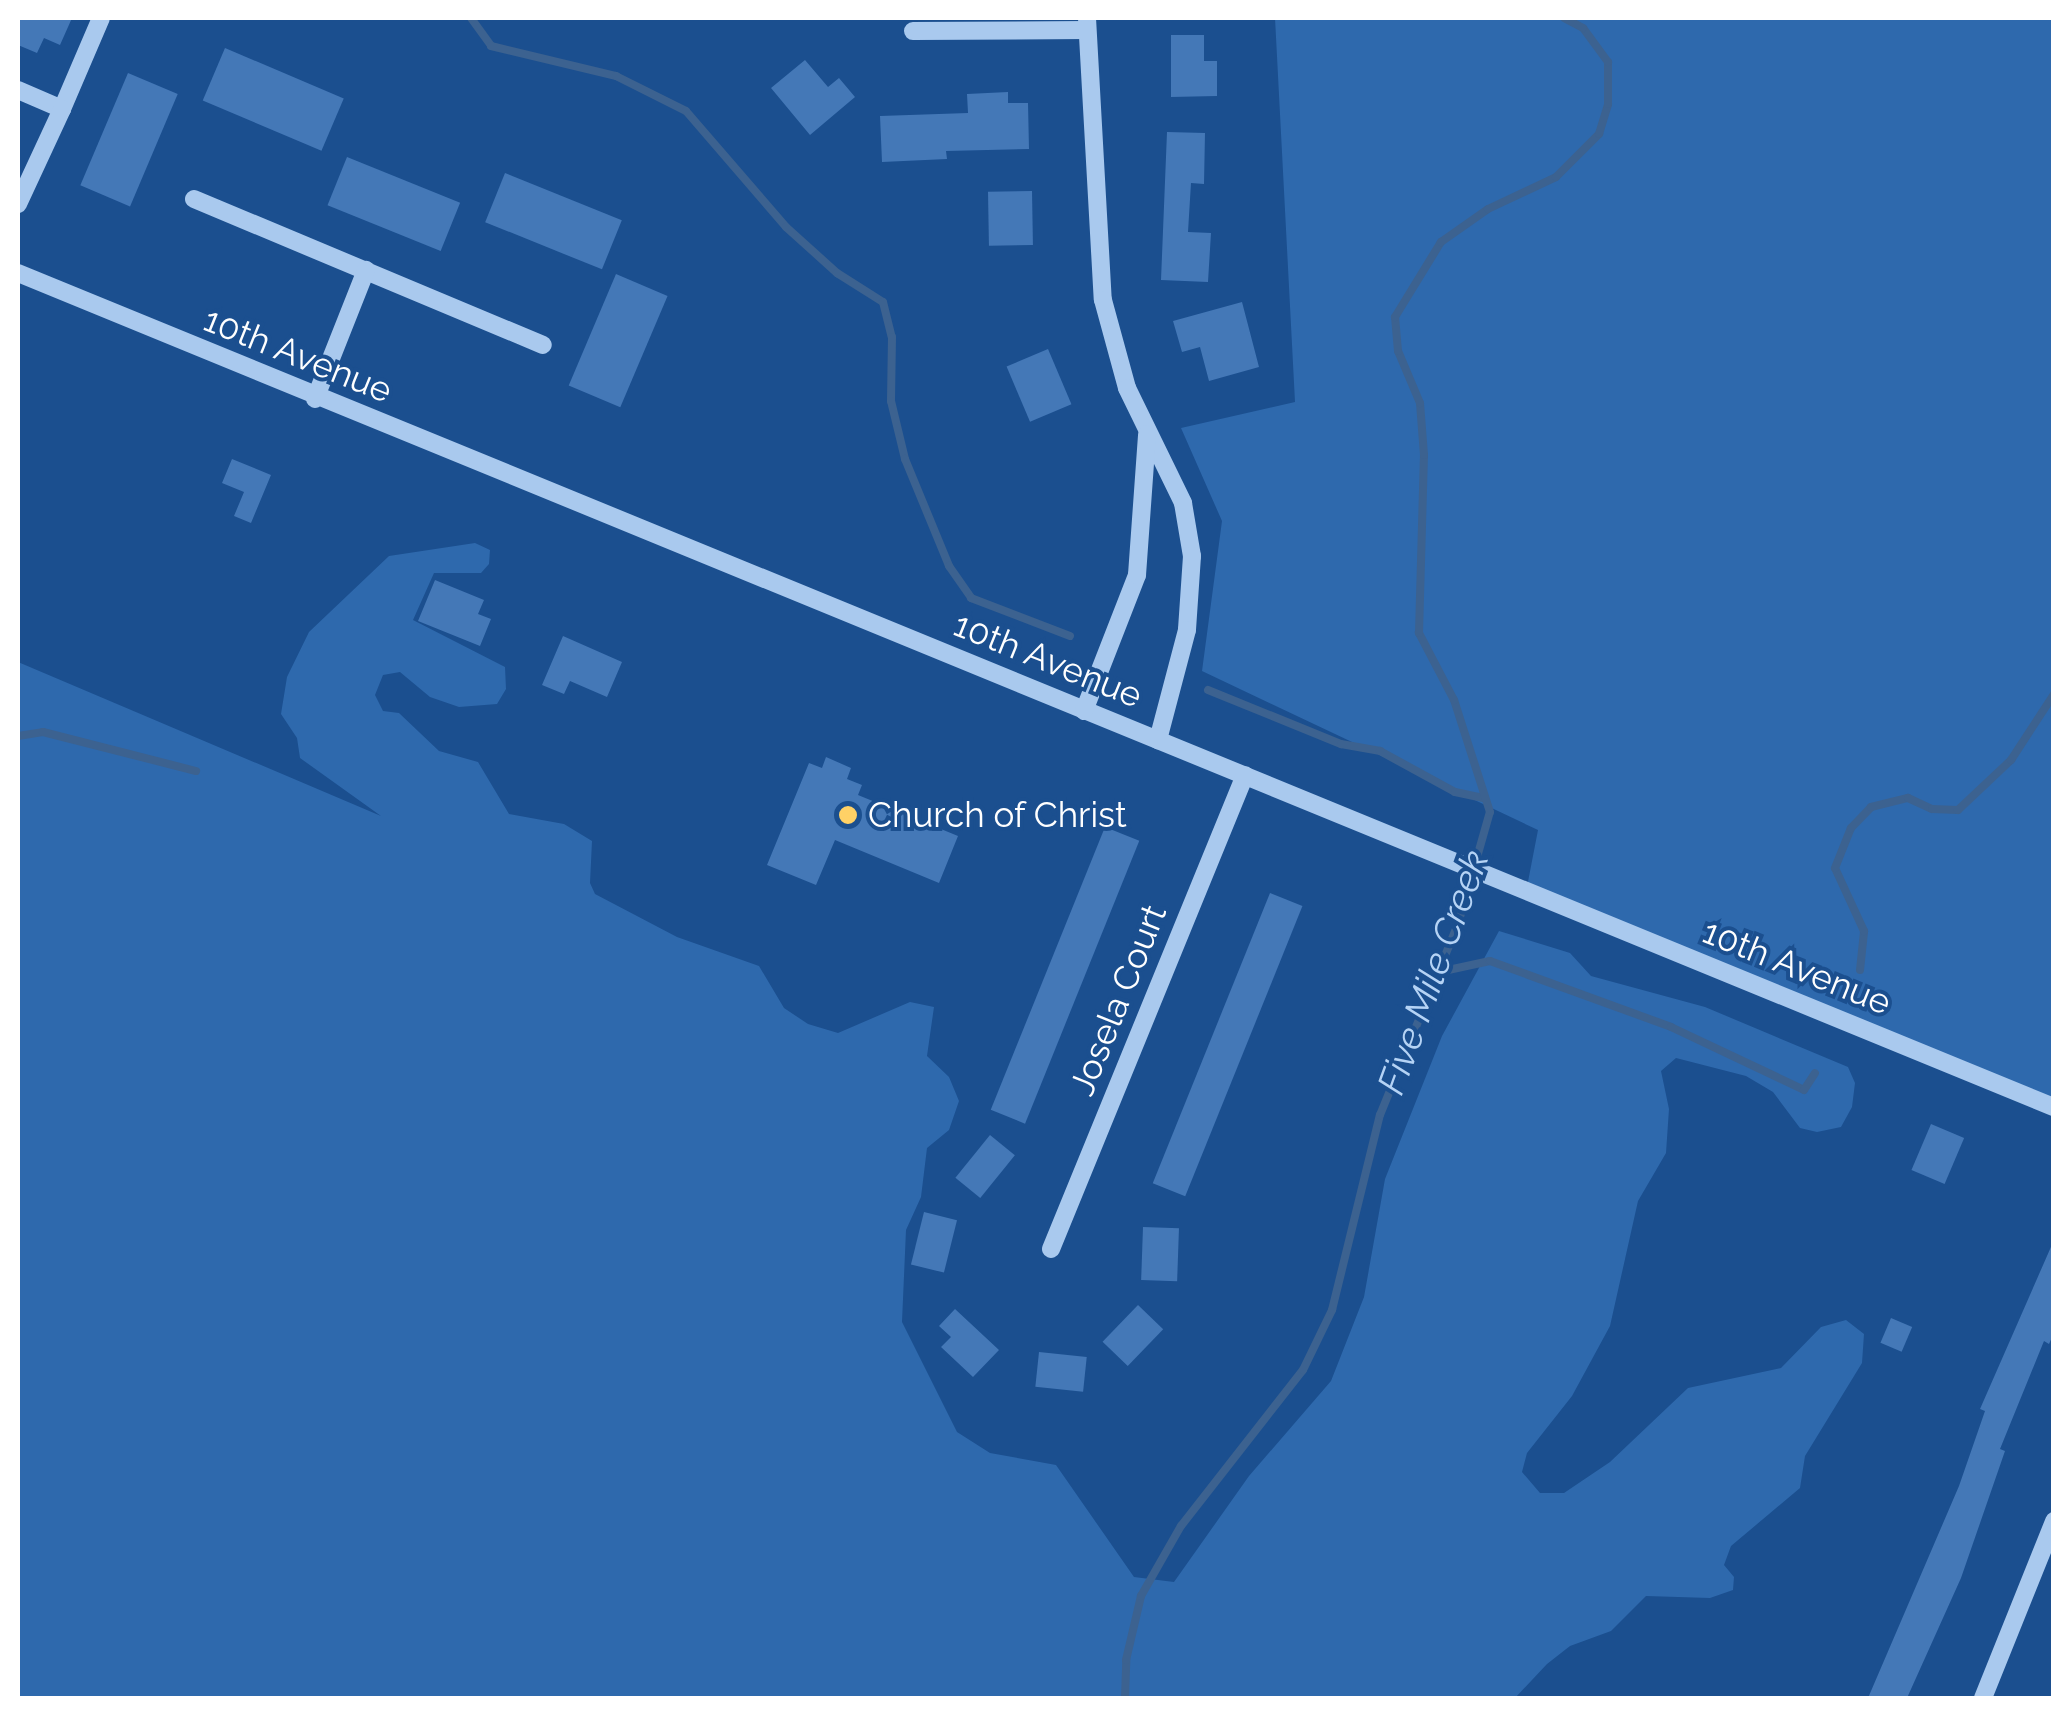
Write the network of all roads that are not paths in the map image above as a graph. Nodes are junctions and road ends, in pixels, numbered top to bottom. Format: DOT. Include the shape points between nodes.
graph roads {
  1 [pos="101,18"];
  2 [pos="1087,24"];
  3 [pos="913,31"];
  4 [pos="18,90"];
  5 [pos="62,109"];
  6 [pos="194,199"];
  7 [pos="18,204"];
  8 [pos="366,270"];
  9 [pos="18,273"];
  10 [pos="543,344"];
  11 [pos="315,398"];
  12 [pos="1147,429"];
  13 [pos="1084,711"];
  14 [pos="1158,740"];
  15 [pos="1245,776"];
  16 [pos="2054,1107"];
  17 [pos="1051,1250"];
  18 [pos="2054,1520"];
  19 [pos="1983,1698"];
  1 -- 5 [label="street"];
  2 -- 3 [label="street"];
  2 -- 12 [label="street" via="1104,300 1127,388"];
  4 -- 5 [label="street"];
  5 -- 7 [label="street"];
  6 -- 8 [label="street"];
  8 -- 10 [label="street"];
  8 -- 11 [label="street"];
  9 -- 11 [label="street, 10th Avenue"];
  11 -- 13 [label="street, 10th Avenue"];
  12 -- 13 [label="street" via="1137,575"];
  12 -- 14 [label="street" via="1183,502 1192,556 1187,630"];
  13 -- 14 [label="street, 10th Avenue"];
  14 -- 15 [label="street, 10th Avenue"];
  15 -- 16 [label="street, 10th Avenue"];
  15 -- 17 [label="street, Josela Court"];
  18 -- 19 [label="street"];
}
